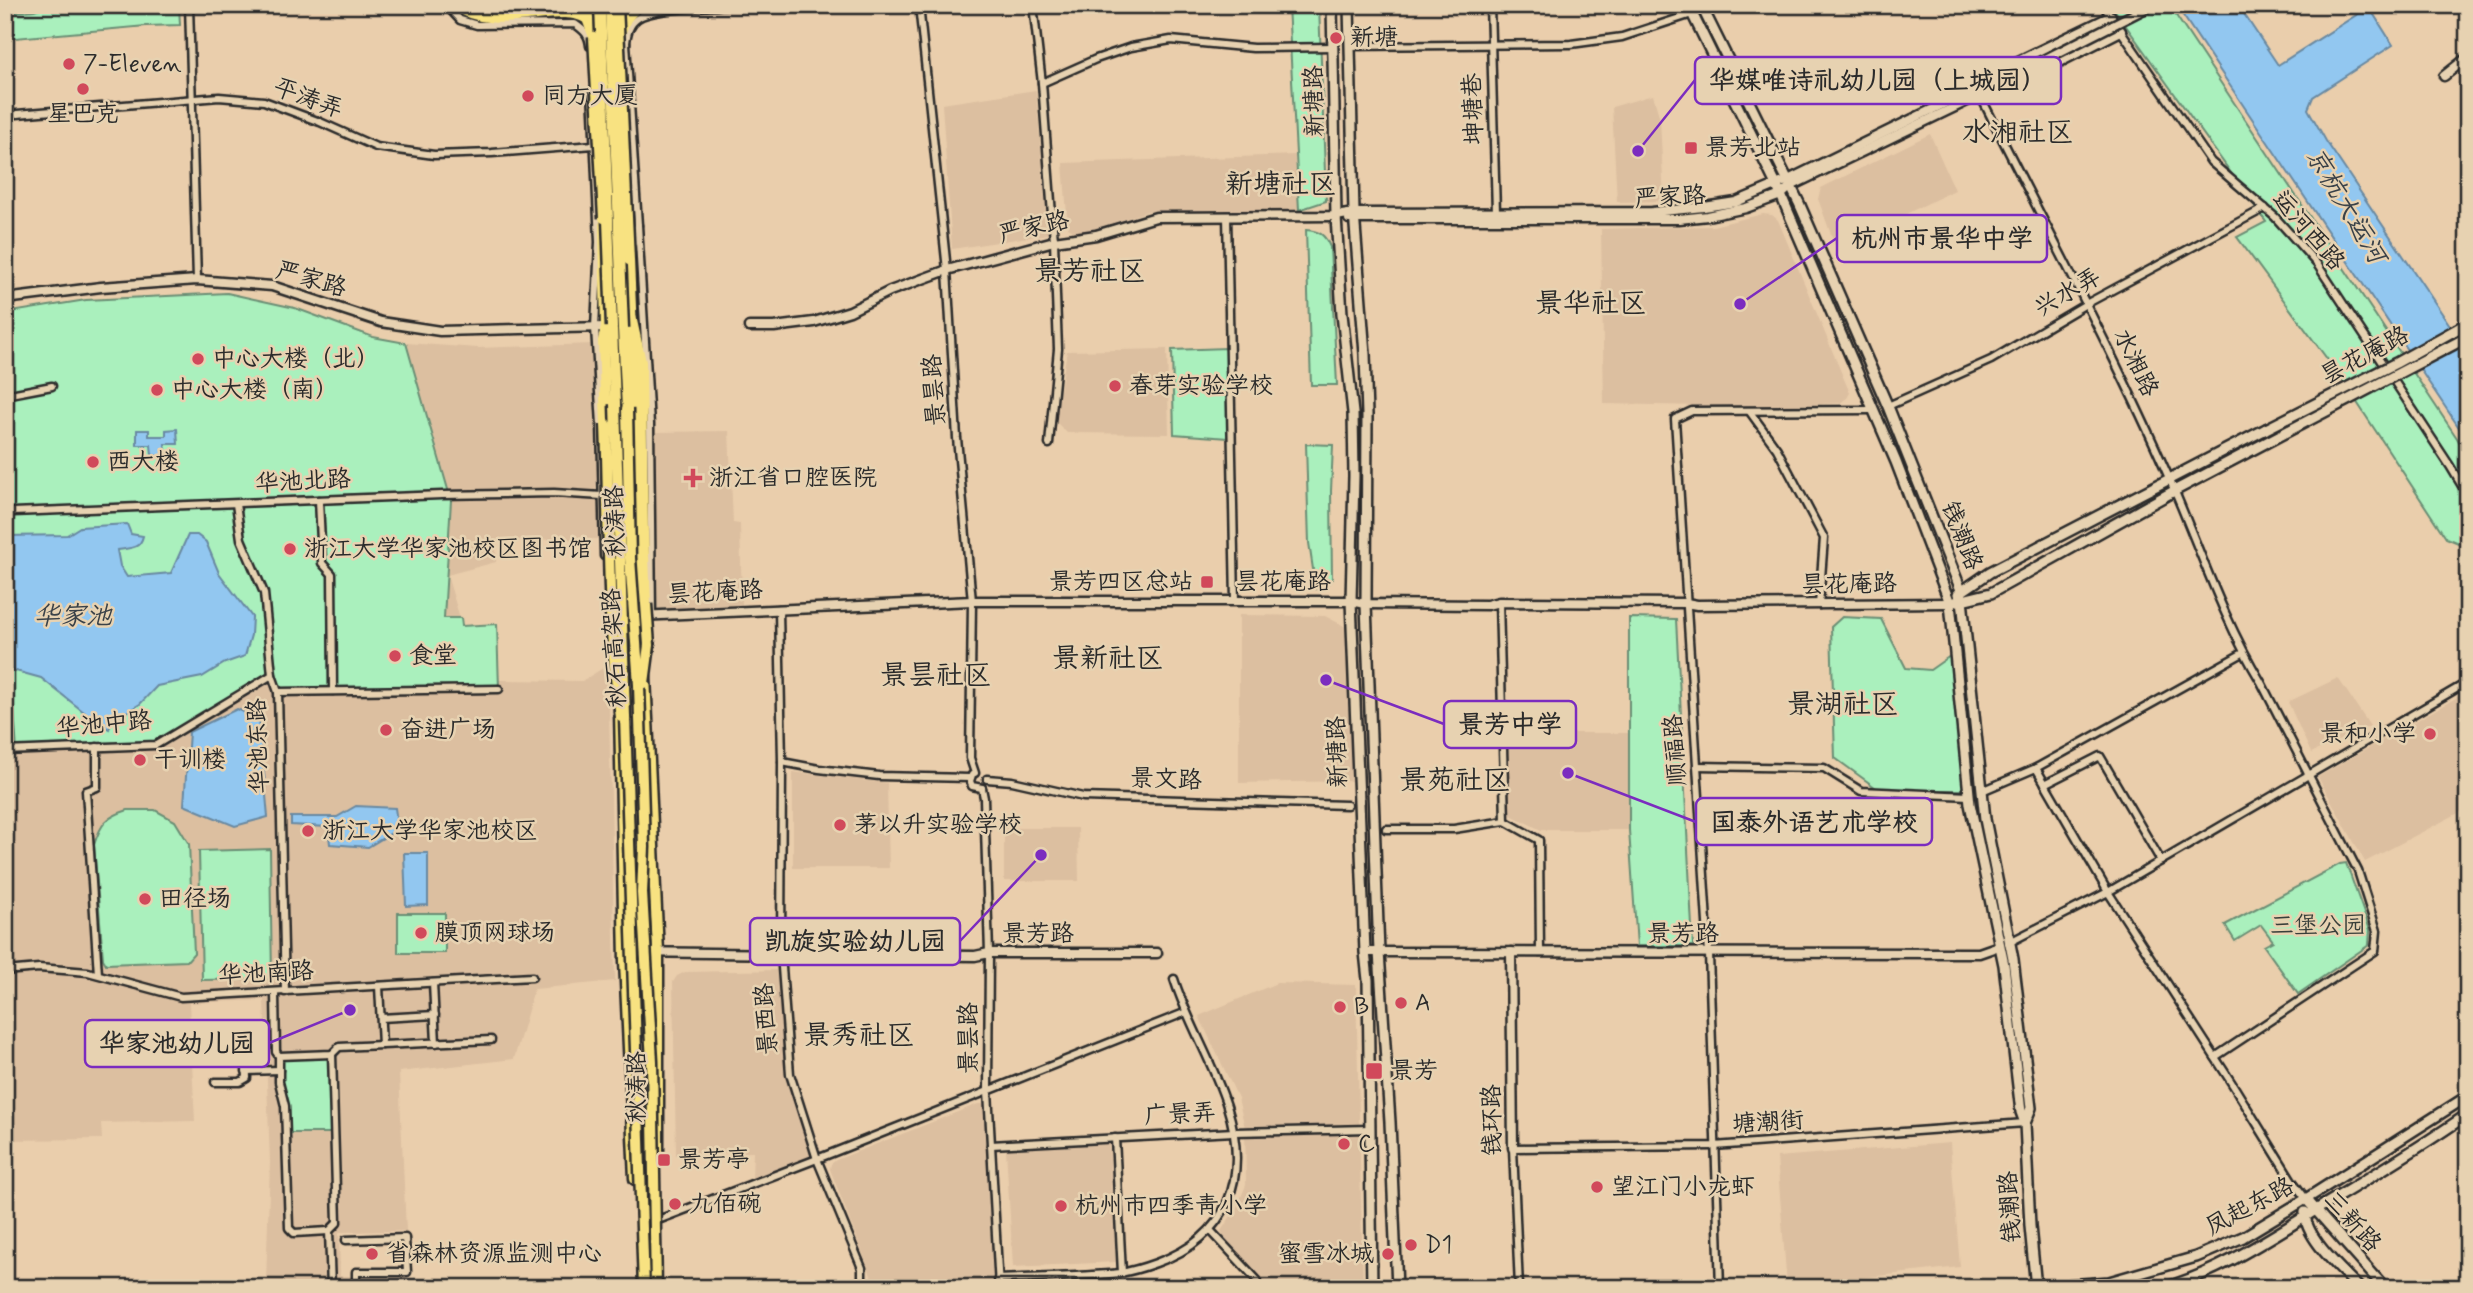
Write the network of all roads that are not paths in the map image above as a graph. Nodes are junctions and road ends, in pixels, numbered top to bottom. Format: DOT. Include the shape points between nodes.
graph roads {
  1 [pos="189,5"];
  2 [pos="446,5"];
  3 [pos="455,5"];
  4 [pos="467,5"];
  5 [pos="564,5"];
  6 [pos="592,5"];
  7 [pos="600,5"];
  8 [pos="613,5"];
  9 [pos="638,5"];
  10 [pos="728,5"];
  11 [pos="919,5"];
  12 [pos="1033,5"];
  13 [pos="1332,5"];
  14 [pos="1349,5"];
  15 [pos="1490,5"];
  16 [pos="2103,5"];
  17 [pos="2152,5"];
  18 [pos="1704,6"];
  19 [pos="1690,10"];
  20 [pos="2111,16"];
  21 [pos="2121,31"];
  22 [pos="592,41"];
  23 [pos="618,41"];
  24 [pos="1491,45"];
  25 [pos="1350,46"];
  26 [pos="1333,47"];
  27 [pos="2468,57"];
  28 [pos="2444,76"];
  29 [pos="2006,79"];
  30 [pos="1042,83"];
  31 [pos="1964,94"];
  32 [pos="1980,95"];
  33 [pos="192,98"];
  34 [pos="5,115"];
  35 [pos="594,145"];
  36 [pos="1790,183"];
  37 [pos="1776,185"];
  38 [pos="1781,195"];
  39 [pos="2265,208"];
  40 [pos="1496,212"];
  41 [pos="1227,216"];
  42 [pos="1336,216"];
  43 [pos="1354,216"];
  44 [pos="638,225"];
  45 [pos="1054,241"];
  46 [pos="629,260"];
  47 [pos="947,270"];
  48 [pos="197,280"];
  49 [pos="5,299"];
  50 [pos="2086,304"];
  51 [pos="631,316"];
  52 [pos="2468,323"];
  53 [pos="750,327"];
  54 [pos="600,328"];
  55 [pos="2468,337"];
  56 [pos="52,386"];
  57 [pos="5,396"];
  58 [pos="1888,406"];
  59 [pos="1874,410"];
  60 [pos="1749,412"];
  61 [pos="1049,444"];
  62 [pos="2169,479"];
  63 [pos="2174,491"];
  64 [pos="602,496"];
  65 [pos="2468,496"];
  66 [pos="318,500"];
  67 [pos="236,504"];
  68 [pos="5,514"];
  69 [pos="1962,595"];
  70 [pos="972,601"];
  71 [pos="1235,601"];
  72 [pos="1351,601"];
  73 [pos="1499,602"];
  74 [pos="1686,603"];
  75 [pos="1950,603"];
  76 [pos="1366,604"];
  77 [pos="1819,605"];
  78 [pos="779,609"];
  79 [pos="648,616"];
  80 [pos="616,617"];
  81 [pos="2243,653"];
  82 [pos="272,675"];
  83 [pos="2468,682"];
  84 [pos="499,689"];
  85 [pos="333,691"];
  86 [pos="278,692"];
  87 [pos="640,711"];
  88 [pos="97,747"];
  89 [pos="627,750"];
  90 [pos="5,751"];
  91 [pos="782,762"];
  92 [pos="1697,766"];
  93 [pos="2036,768"];
  94 [pos="2308,774"];
  95 [pos="972,775"];
  96 [pos="987,779"];
  97 [pos="2045,784"];
  98 [pos="982,788"];
  99 [pos="1982,791"];
  100 [pos="1969,796"];
  101 [pos="1347,805"];
  102 [pos="1504,821"];
  103 [pos="1387,829"];
  104 [pos="2161,861"];
  105 [pos="2108,892"];
  106 [pos="2010,942"];
  107 [pos="1999,946"];
  108 [pos="1379,951"];
  109 [pos="625,952"];
  110 [pos="658,952"];
  111 [pos="1365,952"];
  112 [pos="1511,952"];
  113 [pos="989,953"];
  114 [pos="1157,953"];
  115 [pos="1540,953"];
  116 [pos="781,954"];
  117 [pos="1709,954"];
  118 [pos="5,971"];
  119 [pos="98,974"];
  120 [pos="532,977"];
  121 [pos="1174,979"];
  122 [pos="433,983"];
  123 [pos="379,986"];
  124 [pos="275,992"];
  125 [pos="285,992"];
  126 [pos="1184,1013"];
  127 [pos="435,1015"];
  128 [pos="380,1018"];
  129 [pos="491,1040"];
  130 [pos="436,1043"];
  131 [pos="245,1044"];
  132 [pos="382,1045"];
  133 [pos="332,1054"];
  134 [pos="279,1056"];
  135 [pos="2215,1057"];
  136 [pos="279,1070"];
  137 [pos="246,1071"];
  138 [pos="215,1082"];
  139 [pos="988,1091"];
  140 [pos="2468,1096"];
  141 [pos="2468,1114"];
  142 [pos="2025,1123"];
  143 [pos="1370,1129"];
  144 [pos="1234,1132"];
  145 [pos="1115,1138"];
  146 [pos="991,1144"];
  147 [pos="1714,1146"];
  148 [pos="1513,1148"];
  149 [pos="817,1159"];
  150 [pos="2306,1199"];
  151 [pos="2316,1211"];
  152 [pos="2305,1217"];
  153 [pos="658,1220"];
  154 [pos="1210,1230"];
  155 [pos="330,1231"];
  156 [pos="346,1240"];
  157 [pos="1122,1273"];
  158 [pos="998,1279"];
  159 [pos="2036,1287"];
  160 [pos="331,1288"];
  161 [pos="356,1288"];
  162 [pos="642,1288"];
  163 [pos="658,1288"];
  164 [pos="862,1288"];
  165 [pos="999,1288"];
  166 [pos="1260,1288"];
  167 [pos="1372,1288"];
  168 [pos="1397,1288"];
  169 [pos="1519,1288"];
  170 [pos="1720,1288"];
  171 [pos="2026,1288"];
  172 [pos="2162,1288"];
  173 [pos="2359,1288"];
  174 [pos="2385,1288"];
  1 -- 33 [label="street"];
  2 -- 22 [label="street" via="460,20 477,25 575,24"];
  3 -- 22 [label="main road" via="470,15 497,18 582,14"];
  4 -- 5 [label="main road" via="497,12"];
  6 -- 22 [label="main road, 秋涛路"];
  7 -- 89 [label="main road, 秋石高架路, bridge"];
  8 -- 23 [label="main road, 秋涛路, bridge"];
  8 -- 87 [label="main road, 秋石高架路, bridge" via="630,558"];
  9 -- 23 [label="main road" via="626,19"];
  10 -- 23 [label="street" via="647,13"];
  11 -- 47 [label="street, 景昙路"];
  12 -- 30 [label="street"];
  13 -- 26 [label="main road, 新塘路"];
  14 -- 25 [label="main road, 新塘路"];
  15 -- 24 [label="street, 坤塘巷"];
  16 -- 20 [label="street, 运河西路"];
  17 -- 29 [label="street, 严家路, bridge"];
  18 -- 36 [label="main road, 钱潮路"];
  19 -- 24 [label="street" via="1604,40"];
  19 -- 37 [label="main road, 钱潮路"];
  20 -- 21 [label="street, 运河西路"];
  20 -- 31 [label="street, 严家路" via="1971,84"];
  21 -- 32 [label="street, 严家路" via="1993,96"];
  21 -- 39 [label="street, 运河西路" via="2211,163"];
  22 -- 23 [label="street"];
  22 -- 35 [label="street"];
  22 -- 54 [label="main road, 秋涛路, bridge" via="604,221"];
  23 -- 44 [label="street"];
  23 -- 46 [label="main road, 秋涛路, bridge"];
  24 -- 25 [label="street"];
  24 -- 40 [label="street, 坤塘巷"];
  25 -- 43 [label="main road, 新塘路"];
  26 -- 30 [label="street" via="1253,48 1171,40 1096,58"];
  26 -- 42 [label="main road, 新塘路"];
  27 -- 28 [label="street"];
  29 -- 31 [label="street, 严家路" via="1994,79"];
  29 -- 32 [label="street, 严家路"];
  30 -- 45 [label="street"];
  31 -- 36 [label="street, 严家路"];
  32 -- 36 [label="street, 严家路"];
  32 -- 50 [label="street, 水湘路"];
  33 -- 34 [label="street, 平涛弄"];
  33 -- 35 [label="street, 平涛弄" via="264,101 376,147 433,155"];
  33 -- 48 [label="street"];
  35 -- 54 [label="street"];
  36 -- 37 [label="street, 严家路"];
  36 -- 38 [label="street, 严家路"];
  36 -- 58 [label="main road, 钱潮路"];
  37 -- 38 [label="main road, 钱潮路"];
  37 -- 40 [label="street, 严家路" via="1736,202 1675,211"];
  38 -- 43 [label="street, 严家路" via="1746,208 1679,219"];
  38 -- 59 [label="main road, 钱潮路"];
  39 -- 50 [label="street, 兴水弄"];
  39 -- 65 [label="street, 运河西路" via="2317,264"];
  40 -- 43 [label="street, 严家路"];
  41 -- 42 [label="street, 严家路"];
  41 -- 45 [label="street, 严家路" via="1156,216 1096,235"];
  41 -- 71 [label="street"];
  42 -- 43 [label="street, 严家路"];
  42 -- 72 [label="main road, 新塘路" via="1353,412"];
  43 -- 76 [label="main road, 新塘路" via="1366,391"];
  44 -- 46 [label="street"];
  44 -- 79 [label="street" via="650,424"];
  45 -- 47 [label="street, 严家路"];
  45 -- 61 [label="street" via="1058,349"];
  46 -- 51 [label="main road, 秋涛路"];
  47 -- 53 [label="street, 严家路" via="814,322"];
  47 -- 70 [label="street, 景昙路"];
  48 -- 49 [label="street, 严家路"];
  48 -- 54 [label="street, 严家路" via="272,286 381,321 440,331"];
  50 -- 58 [label="street, 兴水弄" via="1991,360"];
  50 -- 62 [label="street, 水湘路"];
  51 -- 79 [label="main road, 秋涛路" via="638,555"];
  51 -- 87 [label="main road, bridge" via="641,362 649,645"];
  52 -- 62 [label="main road, 昙花庵路, bridge"];
  54 -- 64 [label="street"];
  54 -- 80 [label="main road, 秋涛路"];
  54 -- 89 [label="main road, bridge" via="613,653"];
  55 -- 63 [label="main road, 昙花庵路, bridge"];
  56 -- 57 [label="street"];
  58 -- 69 [label="main road, 钱潮路"];
  59 -- 60 [label="street"];
  59 -- 75 [label="main road, 钱潮路"];
  60 -- 74 [label="street, 顺福路" via="1692,411 1675,419"];
  60 -- 77 [label="street" via="1777,449 1824,538"];
  62 -- 63 [label="street, 水湘路"];
  62 -- 69 [label="main road, 昙花庵路" via="1990,572"];
  63 -- 69 [label="main road, 昙花庵路" via="1991,593"];
  63 -- 81 [label="street, 水湘路"];
  64 -- 66 [label="street, 华池北路" via="542,493"];
  64 -- 80 [label="street" via="606,594"];
  66 -- 67 [label="street, 华池北路"];
  66 -- 85 [label="street" via="322,563 332,574"];
  67 -- 68 [label="street, 华池北路"];
  67 -- 82 [label="street, 华池东路" via="241,539 264,593"];
  69 -- 75 [label="main road, 昙花庵路"];
  69 -- 99 [label="main road, 钱潮路"];
  70 -- 71 [label="street, 昙花庵路"];
  70 -- 78 [label="street, 昙花庵路"];
  70 -- 95 [label="street, 景昙路"];
  71 -- 72 [label="street, 昙花庵路"];
  72 -- 76 [label="street, 昙花庵路"];
  72 -- 111 [label="main road, 新塘路"];
  73 -- 74 [label="street, 昙花庵路"];
  73 -- 76 [label="street, 昙花庵路"];
  73 -- 102 [label="street"];
  74 -- 77 [label="street, 昙花庵路"];
  74 -- 92 [label="street, 顺福路"];
  75 -- 77 [label="street, 昙花庵路"];
  75 -- 100 [label="main road, 钱潮路"];
  76 -- 108 [label="main road, 新塘路"];
  78 -- 79 [label="street, 昙花庵路"];
  78 -- 91 [label="street, 景西路"];
  79 -- 80 [label="street, 昙花庵路"];
  79 -- 110 [label="main road, 秋涛路"];
  80 -- 109 [label="main road, 秋涛路"];
  81 -- 93 [label="street"];
  81 -- 94 [label="street, 水湘路"];
  82 -- 86 [label="street, 华池东路"];
  82 -- 88 [label="street, 华池中路" via="156,745"];
  83 -- 94 [label="street"];
  84 -- 85 [label="street"];
  85 -- 86 [label="street"];
  86 -- 125 [label="street, 华池东路"];
  87 -- 163 [label="main road, 秋石高架路, bridge" via="642,893"];
  88 -- 90 [label="street, 华池中路"];
  88 -- 119 [label="street" via="97,787 86,791"];
  89 -- 162 [label="main road, 秋石高架路, bridge"];
  91 -- 95 [label="street" via="879,776"];
  91 -- 116 [label="street, 景西路"];
  92 -- 100 [label="street" via="1824,768 1861,790"];
  92 -- 117 [label="street, 顺福路"];
  93 -- 97 [label="street"];
  93 -- 99 [label="street"];
  94 -- 104 [label="street"];
  94 -- 135 [label="street, 水湘路" via="2358,871 2377,931 2375,951"];
  95 -- 96 [label="street" via="980,772"];
  95 -- 98 [label="street" via="972,786"];
  96 -- 98 [label="street"];
  96 -- 101 [label="street, 景文路" via="1083,797"];
  97 -- 104 [label="street" via="2100,756"];
  97 -- 105 [label="street"];
  98 -- 113 [label="street, 景昙路"];
  99 -- 106 [label="main road, 钱潮路"];
  100 -- 107 [label="main road, 钱潮路"];
  102 -- 103 [label="street" via="1454,829"];
  102 -- 115 [label="street" via="1539,840"];
  104 -- 105 [label="street"];
  105 -- 106 [label="street"];
  105 -- 135 [label="street"];
  106 -- 107 [label="street"];
  106 -- 142 [label="main road, 钱潮路" via="2031,1108"];
  107 -- 117 [label="street, 景芳路" via="1979,953"];
  107 -- 142 [label="main road, 钱潮路"];
  108 -- 111 [label="street, 景芳路"];
  108 -- 112 [label="street, 景芳路"];
  108 -- 168 [label="main road, 新塘路"];
  109 -- 110 [label="street, 景芳路"];
  109 -- 162 [label="main road, 秋涛路"];
  110 -- 116 [label="street, 景芳路"];
  110 -- 153 [label="main road, 秋涛路"];
  111 -- 143 [label="main road, 新塘路"];
  112 -- 115 [label="street, 景芳路"];
  112 -- 148 [label="street, 钱环路"];
  113 -- 114 [label="street, 景芳路"];
  113 -- 116 [label="street, 景芳路"];
  113 -- 139 [label="street, 景昙路"];
  115 -- 117 [label="street, 景芳路"];
  116 -- 149 [label="street, 景西路" via="790,1074"];
  117 -- 147 [label="street, 顺福路"];
  118 -- 119 [label="street, 华池南路" via="39,968"];
  119 -- 124 [label="street, 华池南路" via="181,998"];
  120 -- 122 [label="street, 华池南路"];
  121 -- 126 [label="street"];
  122 -- 123 [label="street, 华池南路"];
  122 -- 127 [label="street"];
  123 -- 125 [label="street, 华池南路"];
  123 -- 128 [label="street"];
  124 -- 125 [label="street, 华池南路"];
  124 -- 134 [label="street"];
  126 -- 139 [label="street"];
  126 -- 144 [label="street" via="1196,1030"];
  127 -- 128 [label="street"];
  127 -- 130 [label="street"];
  128 -- 132 [label="street"];
  129 -- 130 [label="street"];
  130 -- 132 [label="street"];
  131 -- 131 [label="street" via="242,1028 208,1025 199,1031 205,1043"];
  131 -- 137 [label="street"];
  132 -- 133 [label="street" via="340,1048"];
  133 -- 134 [label="street"];
  133 -- 155 [label="street" via="337,1223"];
  134 -- 136 [label="street"];
  135 -- 150 [label="street"];
  136 -- 137 [label="street"];
  136 -- 155 [label="street" via="285,1106 289,1228 294,1233"];
  137 -- 138 [label="street" via="245,1081"];
  139 -- 146 [label="street, 景昙路"];
  139 -- 149 [label="street"];
  140 -- 150 [label="main road, 凤起东路"];
  141 -- 151 [label="main road, 凤起东路"];
  142 -- 147 [label="street, 塘潮街"];
  142 -- 159 [label="main road, 钱潮路"];
  143 -- 144 [label="street, 广景弄"];
  143 -- 167 [label="main road, 新塘路"];
  144 -- 145 [label="street, 广景弄"];
  144 -- 154 [label="street" via="1233,1193"];
  145 -- 146 [label="street, 广景弄"];
  145 -- 157 [label="street"];
  146 -- 158 [label="street, 景昙路"];
  147 -- 148 [label="street, 塘潮街"];
  147 -- 170 [label="street, 顺福路"];
  148 -- 169 [label="street, 钱环路"];
  149 -- 153 [label="street"];
  149 -- 164 [label="street, 景西路" via="862,1268"];
  150 -- 151 [label="main road, 三新路"];
  150 -- 152 [label="main road, 三新路"];
  150 -- 159 [label="main road, 凤起东路" via="2243,1237 2196,1257 2109,1282"];
  151 -- 152 [label="main road, 凤起东路"];
  151 -- 174 [label="main road, 三新路"];
  152 -- 172 [label="main road, 凤起东路" via="2182,1283"];
  152 -- 173 [label="main road, 三新路" via="2315,1241"];
  153 -- 163 [label="main road, 秋涛路"];
  154 -- 157 [label="street" via="1178,1255"];
  154 -- 166 [label="street"];
  155 -- 160 [label="street"];
  156 -- 161 [label="street" via="405,1238 407,1272 356,1272"];
  157 -- 158 [label="street"];
  158 -- 165 [label="street, 景昙路"];
  159 -- 171 [label="main road, 凤起东路"];
}
